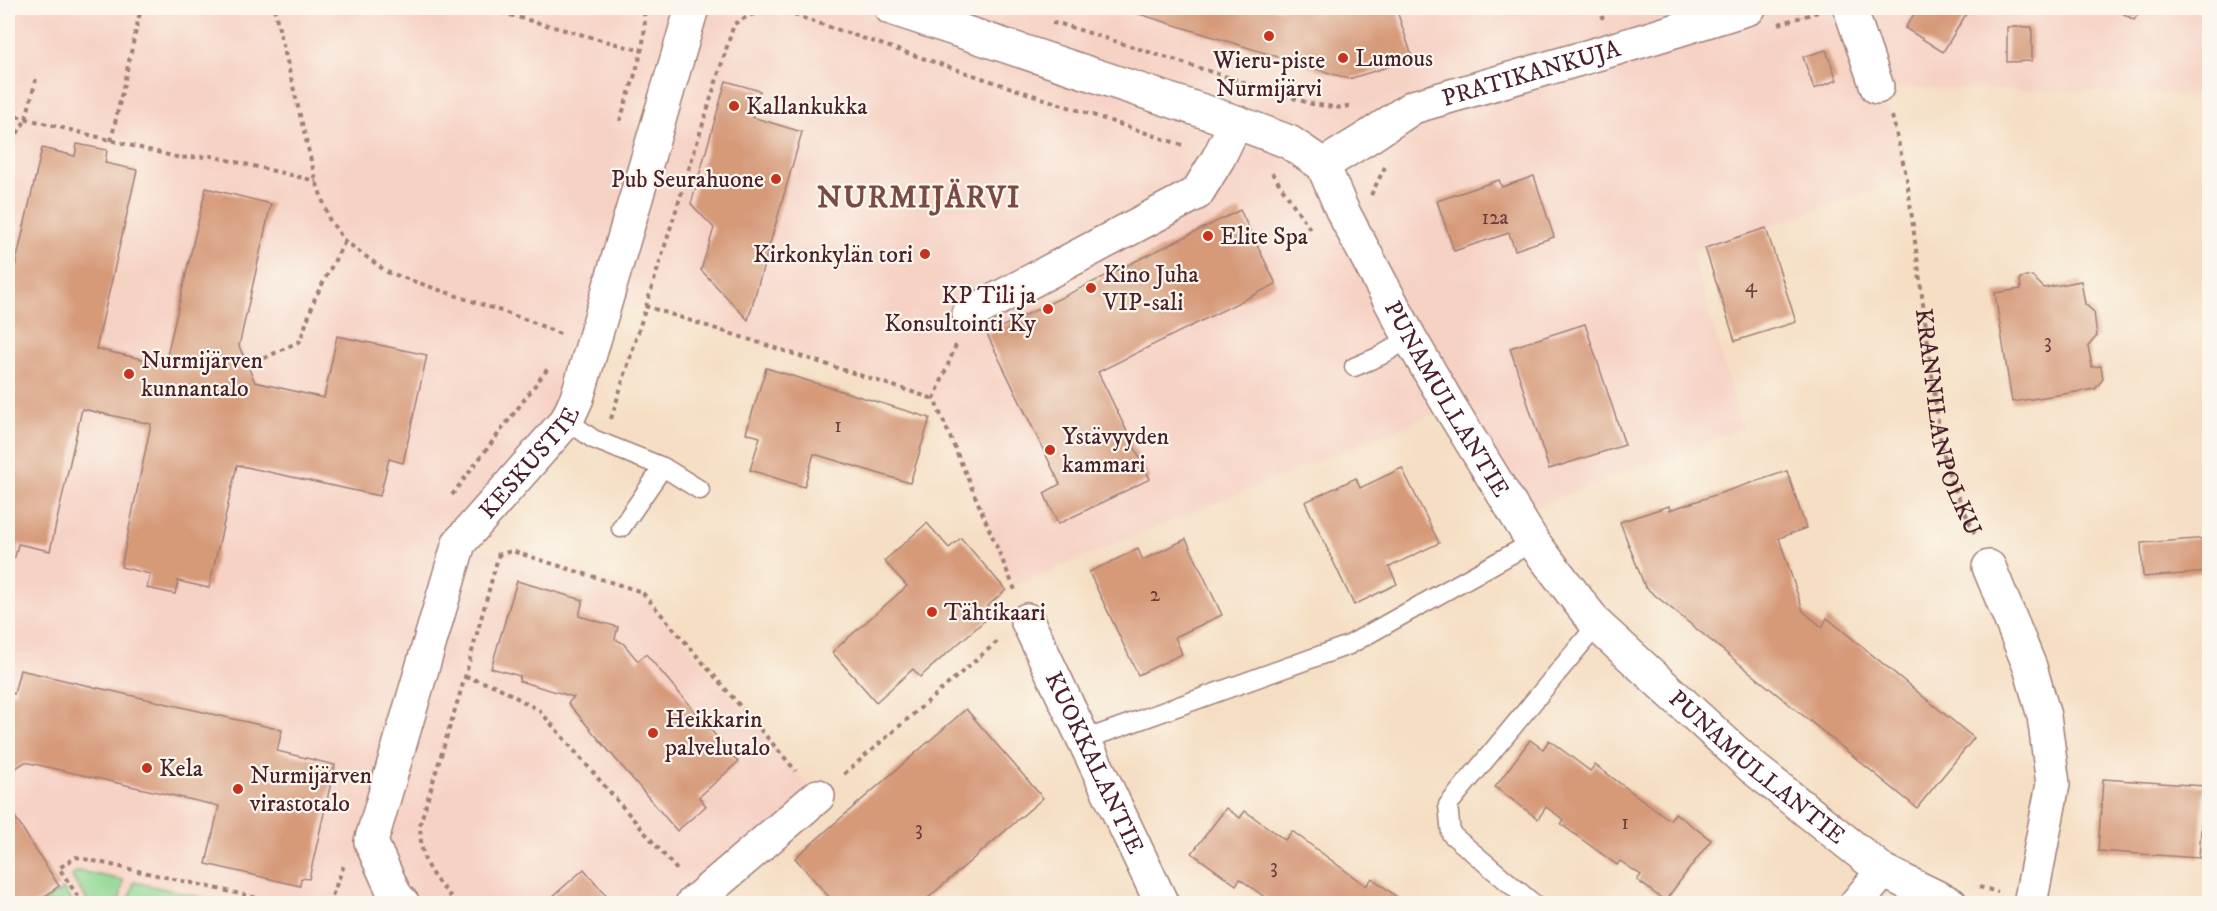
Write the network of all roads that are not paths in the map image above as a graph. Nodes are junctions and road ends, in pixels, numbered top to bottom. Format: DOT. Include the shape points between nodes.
graph roads {
  1 [pos="692,8"];
  2 [pos="891,8"];
  3 [pos="1749,8"];
  4 [pos="1850,8"];
  5 [pos="1877,87"];
  6 [pos="1236,122"];
  7 [pos="1323,165"];
  8 [pos="969,314"];
  9 [pos="1410,338"];
  10 [pos="1354,367"];
  11 [pos="580,430"];
  12 [pos="663,467"];
  13 [pos="700,490"];
  14 [pos="621,528"];
  15 [pos="1533,542"];
  16 [pos="1989,567"];
  17 [pos="1028,620"];
  18 [pos="1597,625"];
  19 [pos="1084,740"];
  20 [pos="818,796"];
  21 [pos="1883,872"];
  22 [pos="1962,894"];
  23 [pos="696,900"];
  24 [pos="402,903"];
  25 [pos="1162,903"];
  26 [pos="1534,903"];
  27 [pos="1856,903"];
  28 [pos="2030,903"];
  1 -- 11 [label="street, KESKUSTIE" via="577,398"];
  2 -- 6 [label="street"];
  3 -- 7 [label="street, PRATIKANKUJA" via="1413,107"];
  4 -- 5 [label="street"];
  6 -- 7 [label="street" via="1289,142"];
  6 -- 8 [label="street" via="1197,193"];
  7 -- 9 [label="street, PUNAMULLANTIE" via="1342,210"];
  9 -- 10 [label="lane"];
  9 -- 15 [label="street, PUNAMULLANTIE"];
  11 -- 12 [label="lane"];
  11 -- 24 [label="street, KESKUSTIE" via="459,543 371,842"];
  12 -- 13 [label="lane"];
  12 -- 14 [label="lane"];
  15 -- 18 [label="street, PUNAMULLANTIE"];
  15 -- 19 [label="lane" via="1349,645"];
  16 -- 28 [label="street, KRANNILANPOLKU" via="2030,667 2044,716 2053,784"];
  17 -- 19 [label="street, KUOKKALANTIE"];
  18 -- 21 [label="street, PUNAMULLANTIE" via="1752,767"];
  18 -- 26 [label="lane" via="1448,805 1451,834"];
  19 -- 25 [label="street, KUOKKALANTIE"];
  20 -- 23 [label="street"];
  21 -- 22 [label="street, PUNAMULLANTIE"];
  21 -- 27 [label="street"];
}
